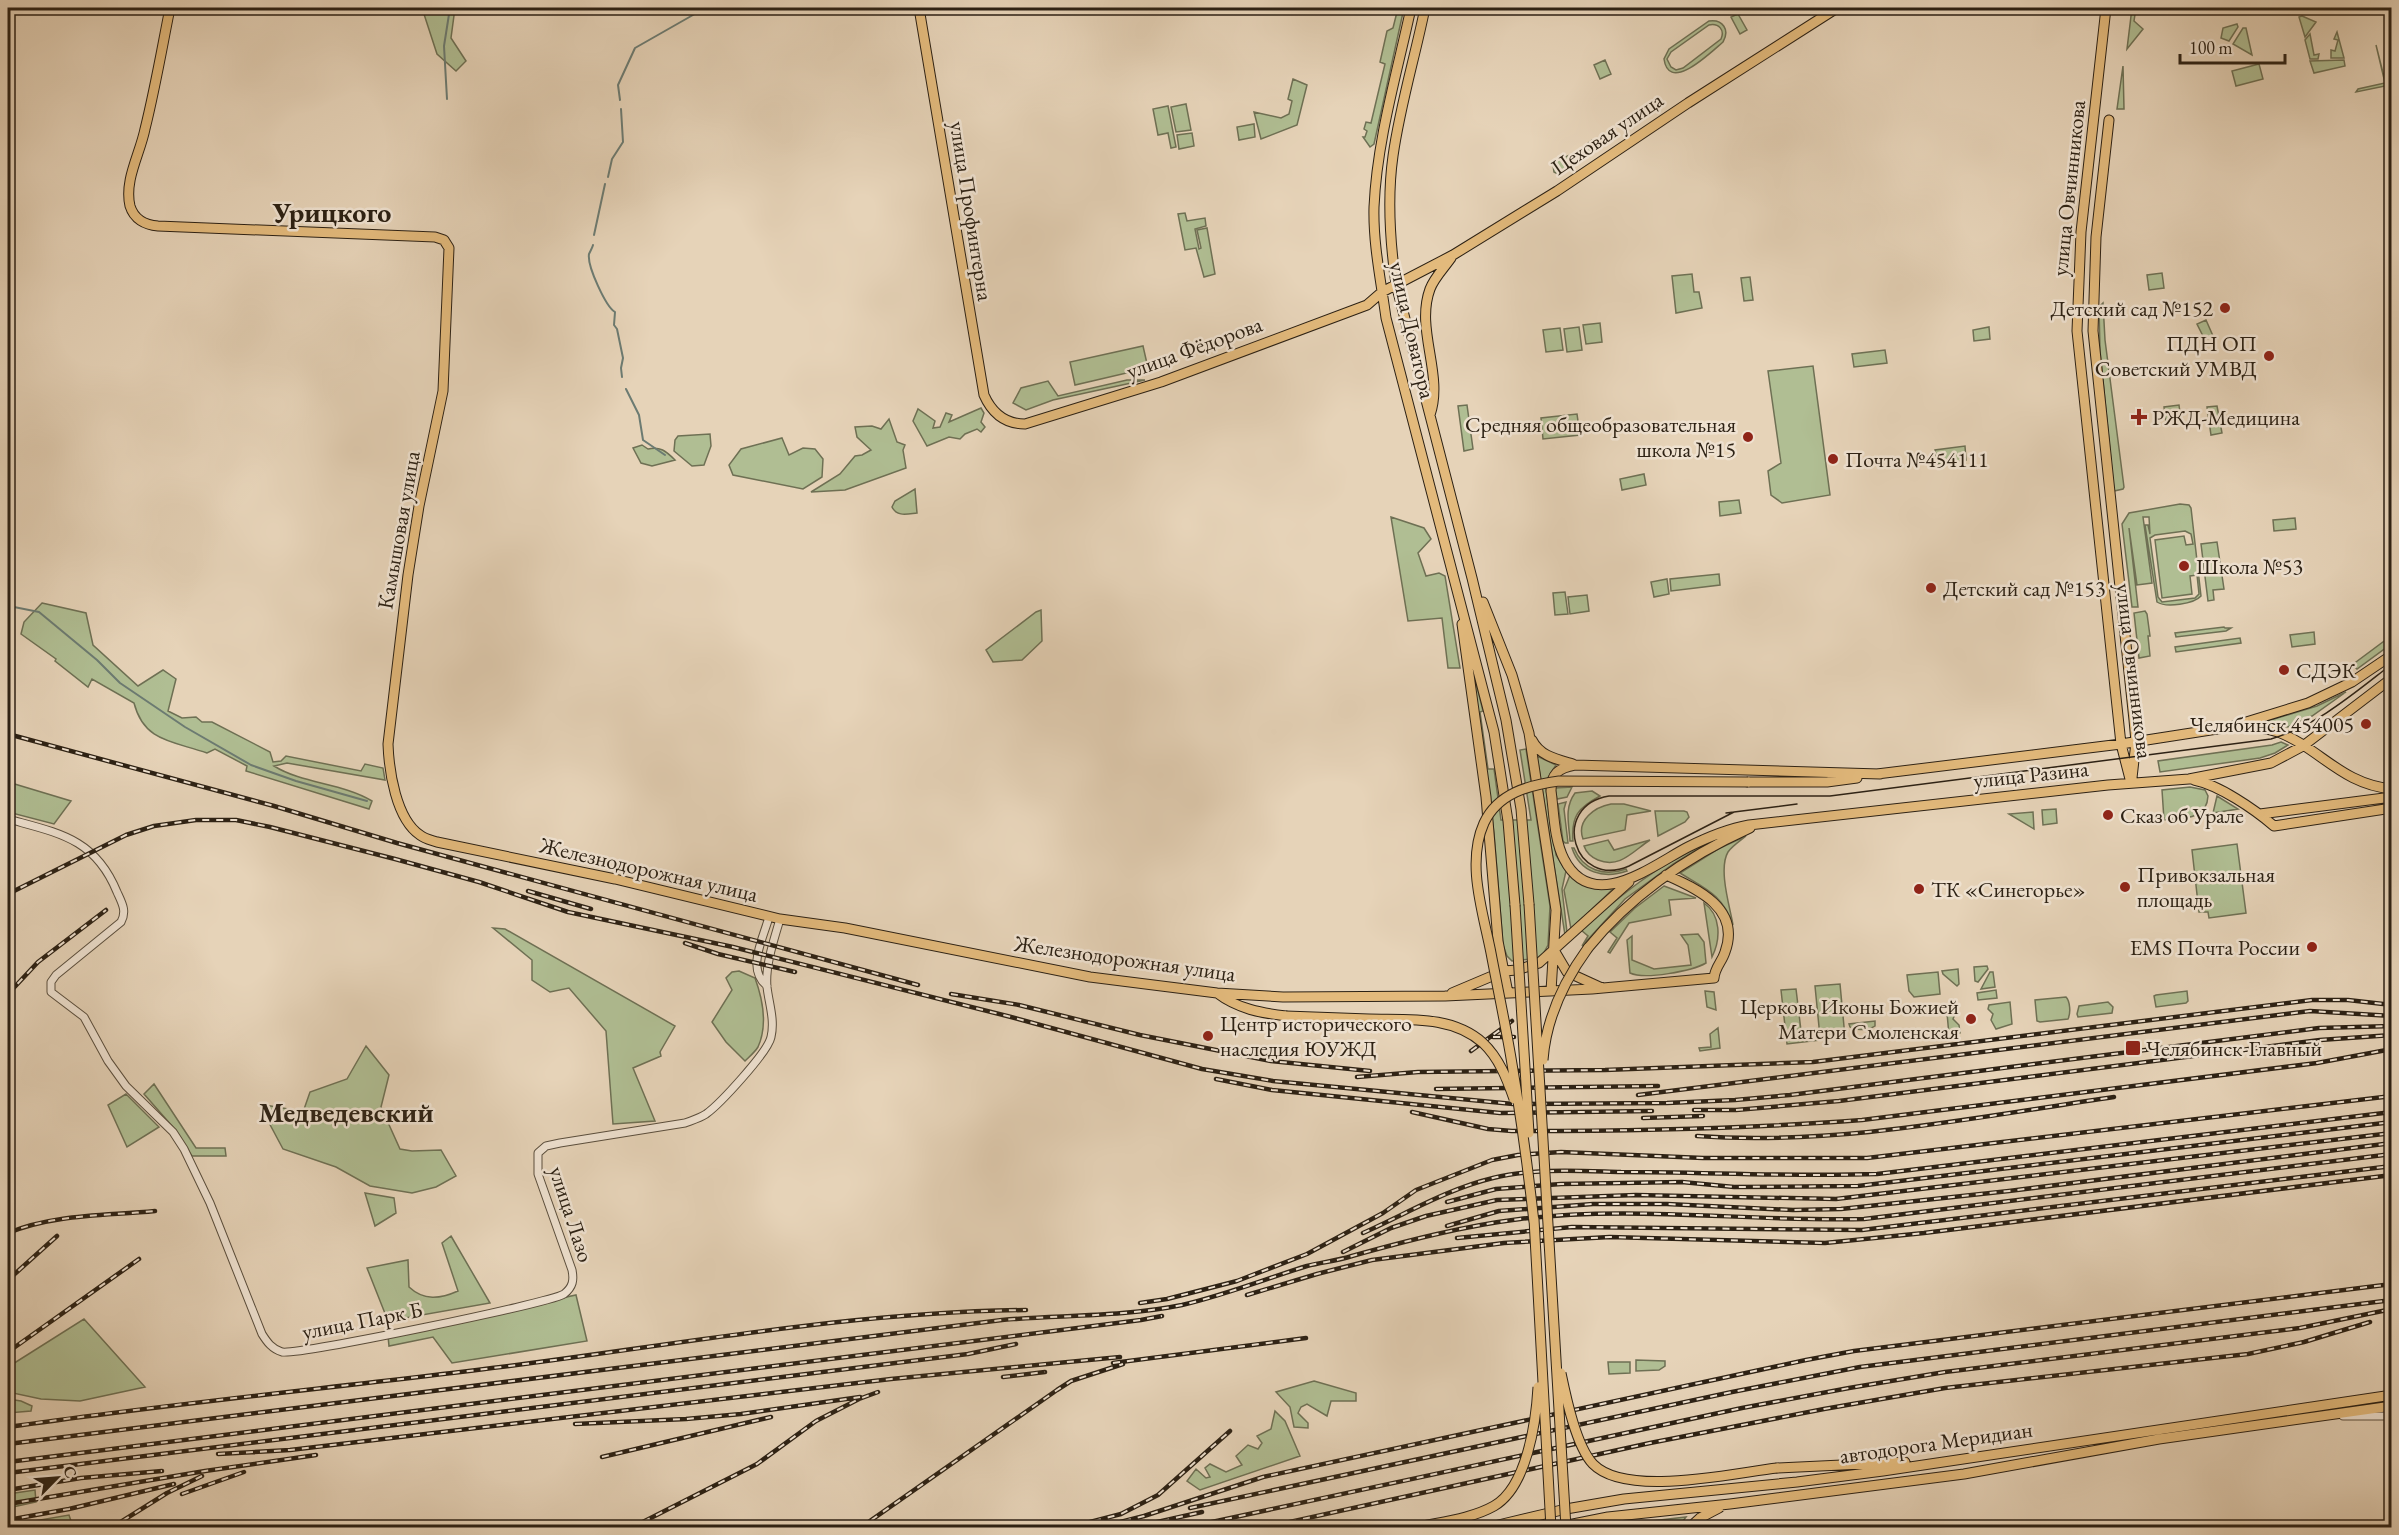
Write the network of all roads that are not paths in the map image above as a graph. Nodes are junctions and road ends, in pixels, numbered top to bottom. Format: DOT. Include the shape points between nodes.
graph roads {
  1 [pos="170,8"];
  2 [pos="919,8"];
  3 [pos="1411,8"];
  4 [pos="1425,8"];
  5 [pos="1837,8"];
  6 [pos="2106,8"];
  7 [pos="2109,120"];
  8 [pos="1453,255"];
  9 [pos="1396,284"];
  10 [pos="1382,292"];
  11 [pos="1430,415"];
  12 [pos="999,417"];
  13 [pos="1472,578"];
  14 [pos="1458,587"];
  15 [pos="2391,656"];
  16 [pos="2391,678"];
  17 [pos="2230,727"];
  18 [pos="1529,732"];
  19 [pos="2136,742"];
  20 [pos="2121,744"];
  21 [pos="2303,746"];
  22 [pos="1575,765"];
  23 [pos="1880,774"];
  24 [pos="2189,778"];
  25 [pos="2131,783"];
  26 [pos="2391,789"];
  27 [pos="2391,797"];
  28 [pos="2391,808"];
  29 [pos="2260,814"];
  30 [pos="8,819"];
  31 [pos="410,825"];
  32 [pos="1758,825"];
  33 [pos="1666,875"];
  34 [pos="1637,876"];
  35 [pos="769,917"];
  36 [pos="780,920"];
  37 [pos="1554,951"];
  38 [pos="1504,971"];
  39 [pos="767,986"];
  40 [pos="1603,988"];
  41 [pos="1551,991"];
  42 [pos="1217,993"];
  43 [pos="1508,993"];
  44 [pos="1445,996"];
  45 [pos="1522,1124"];
  46 [pos="1544,1159"];
  47 [pos="1534,1222"];
  48 [pos="572,1285"];
  49 [pos="1555,1338"];
  50 [pos="1541,1349"];
  51 [pos="2391,1395"];
  52 [pos="2391,1406"];
  53 [pos="2335,1414"];
  54 [pos="2391,1416"];
  55 [pos="1955,1459"];
  56 [pos="1730,1504"];
  57 [pos="1586,1521"];
  58 [pos="1414,1527"];
  59 [pos="1486,1527"];
  60 [pos="1552,1527"];
  61 [pos="1566,1527"];
  62 [pos="1629,1527"];
  63 [pos="1689,1527"];
  1 -- 31 [label="main road, Камышовая улица" via="130,188 134,214 147,224 158,226 435,237 444,240 449,248 444,384 412,551 388,744 393,783"];
  2 -- 12 [label="main road, улица Профинтерна" via="981,381 987,401"];
  3 -- 10 [label="main road, улица Доватора" via="1380,154 1374,208"];
  4 -- 9 [label="main road, улица Доватора" via="1393,156 1390,211"];
  5 -- 8 [label="main road, Цеховая улица"];
  6 -- 20 [label="main road, улица Овчинникова" via="2080,242 2077,331"];
  7 -- 19 [label="main road, улица Овчинникова" via="2096,237 2093,330"];
  8 -- 9 [label="main road, Цеховая улица"];
  8 -- 11 [label="main road" via="1435,279 1428,301 1426,331 1435,400"];
  9 -- 10 [label="main road, улица Фёдорова"];
  9 -- 11 [label="main road, улица Доватора"];
  10 -- 12 [label="main road, улица Фёдорова" via="1366,305 1138,389 1031,422 1019,424"];
  10 -- 14 [label="main road, улица Доватора"];
  11 -- 13 [label="main road, улица Доватора"];
  13 -- 18 [label="main road" via="1509,666"];
  13 -- 46 [label="main road, bridge" via="1498,684 1521,809"];
  14 -- 38 [label="main road"];
  14 -- 47 [label="main road, bridge" via="1494,732 1508,821"];
  15 -- 17 [label="main road" via="2324,697"];
  16 -- 21 [label="main road, улица Разина"];
  17 -- 19 [label="main road, улица Разина"];
  17 -- 21 [label="main road" via="2270,730"];
  18 -- 22 [label="main road" via="1541,751"];
  18 -- 37 [label="main road" via="1556,910"];
  19 -- 20 [label="main road, улица Разина"];
  19 -- 25 [label="main road, улица Овчинникова"];
  20 -- 23 [label="main road, улица Разина"];
  20 -- 25 [label="main road, улица Овчинникова"];
  21 -- 24 [label="main road, улица Разина" via="2262,766"];
  21 -- 26 [label="main road" via="2352,779"];
  22 -- 23 [label="main road"];
  22 -- 34 [label="main road" via="1560,769 1551,782 1563,859 1580,877 1595,884 1616,884"];
  23 -- 45 [label="main road, улица Разина, bridge" via="1827,782 1559,781 1519,790 1504,798 1490,813 1479,841 1478,883"];
  24 -- 25 [label="main road, улица Разина"];
  24 -- 29 [label="main road" via="2205,782"];
  25 -- 32 [label="main road, улица Разина"];
  27 -- 29 [label="main road"];
  28 -- 29 [label="main road" via="2274,826"];
  30 -- 48 [label="street, улица Парк Б" via="60,834 87,847 112,881 124,912 121,922 56,975 51,992 84,1017 126,1086 173,1132 196,1172 262,1334 275,1349 308,1350 505,1309 558,1297"];
  31 -- 35 [label="main road, Железнодорожная улица" via="420,836 437,842 615,879"];
  32 -- 33 [label="main road"];
  32 -- 34 [label="main road" via="1706,838"];
  33 -- 40 [label="main road, Железнодорожная улица" via="1707,895 1723,914 1728,941 1714,978"];
  33 -- 46 [label="main road, bridge" via="1627,906 1588,948 1563,986 1544,1046"];
  34 -- 37 [label="main road"];
  35 -- 36 [label="main road, Железнодорожная улица"];
  35 -- 39 [label="street" via="755,968 760,981"];
  36 -- 39 [label="street"];
  36 -- 42 [label="main road, Железнодорожная улица" via="845,928 1090,977"];
  37 -- 38 [label="main road" via="1539,963"];
  37 -- 40 [label="main road" via="1567,972"];
  37 -- 41 [label="main road"];
  38 -- 43 [label="main road"];
  38 -- 44 [label="main road"];
  39 -- 48 [label="street, улица Лазо" via="772,1009 771,1038 765,1050 708,1113 669,1127 546,1146 538,1153 538,1174 572,1270"];
  40 -- 41 [label="main road, Железнодорожная улица"];
  41 -- 43 [label="main road, Железнодорожная улица"];
  42 -- 44 [label="main road, Железнодорожная улица" via="1284,997"];
  42 -- 45 [label="main road, bridge" via="1258,1012 1419,1020 1448,1024 1467,1032 1496,1058"];
  43 -- 44 [label="main road, Железнодорожная улица"];
  45 -- 47 [label="main road, bridge"];
  46 -- 49 [label="main road, bridge"];
  47 -- 50 [label="main road, bridge"];
  49 -- 55 [label="main road, bridge" via="1563,1383 1581,1443 1591,1462 1604,1472 1628,1480 1652,1482 1777,1468"];
  49 -- 61 [label="main road, bridge"];
  50 -- 58 [label="main road, bridge" via="1529,1444 1522,1470 1510,1491 1483,1511"];
  50 -- 60 [label="main road, bridge"];
  51 -- 55 [label="main road, автодорога Меридиан"];
  52 -- 53 [label="main road, автодорога Меридиан"];
  53 -- 54 [label="street"];
  53 -- 56 [label="main road, автодорога Меридиан" via="1964,1474"];
  55 -- 59 [label="main road, автодорога Меридиан" via="1797,1482 1624,1498"];
  56 -- 57 [label="main road, автодорога Меридиан"];
  56 -- 63 [label="main road"];
  57 -- 60 [label="main road, автодорога Меридиан"];
  57 -- 62 [label="main road"];
}
